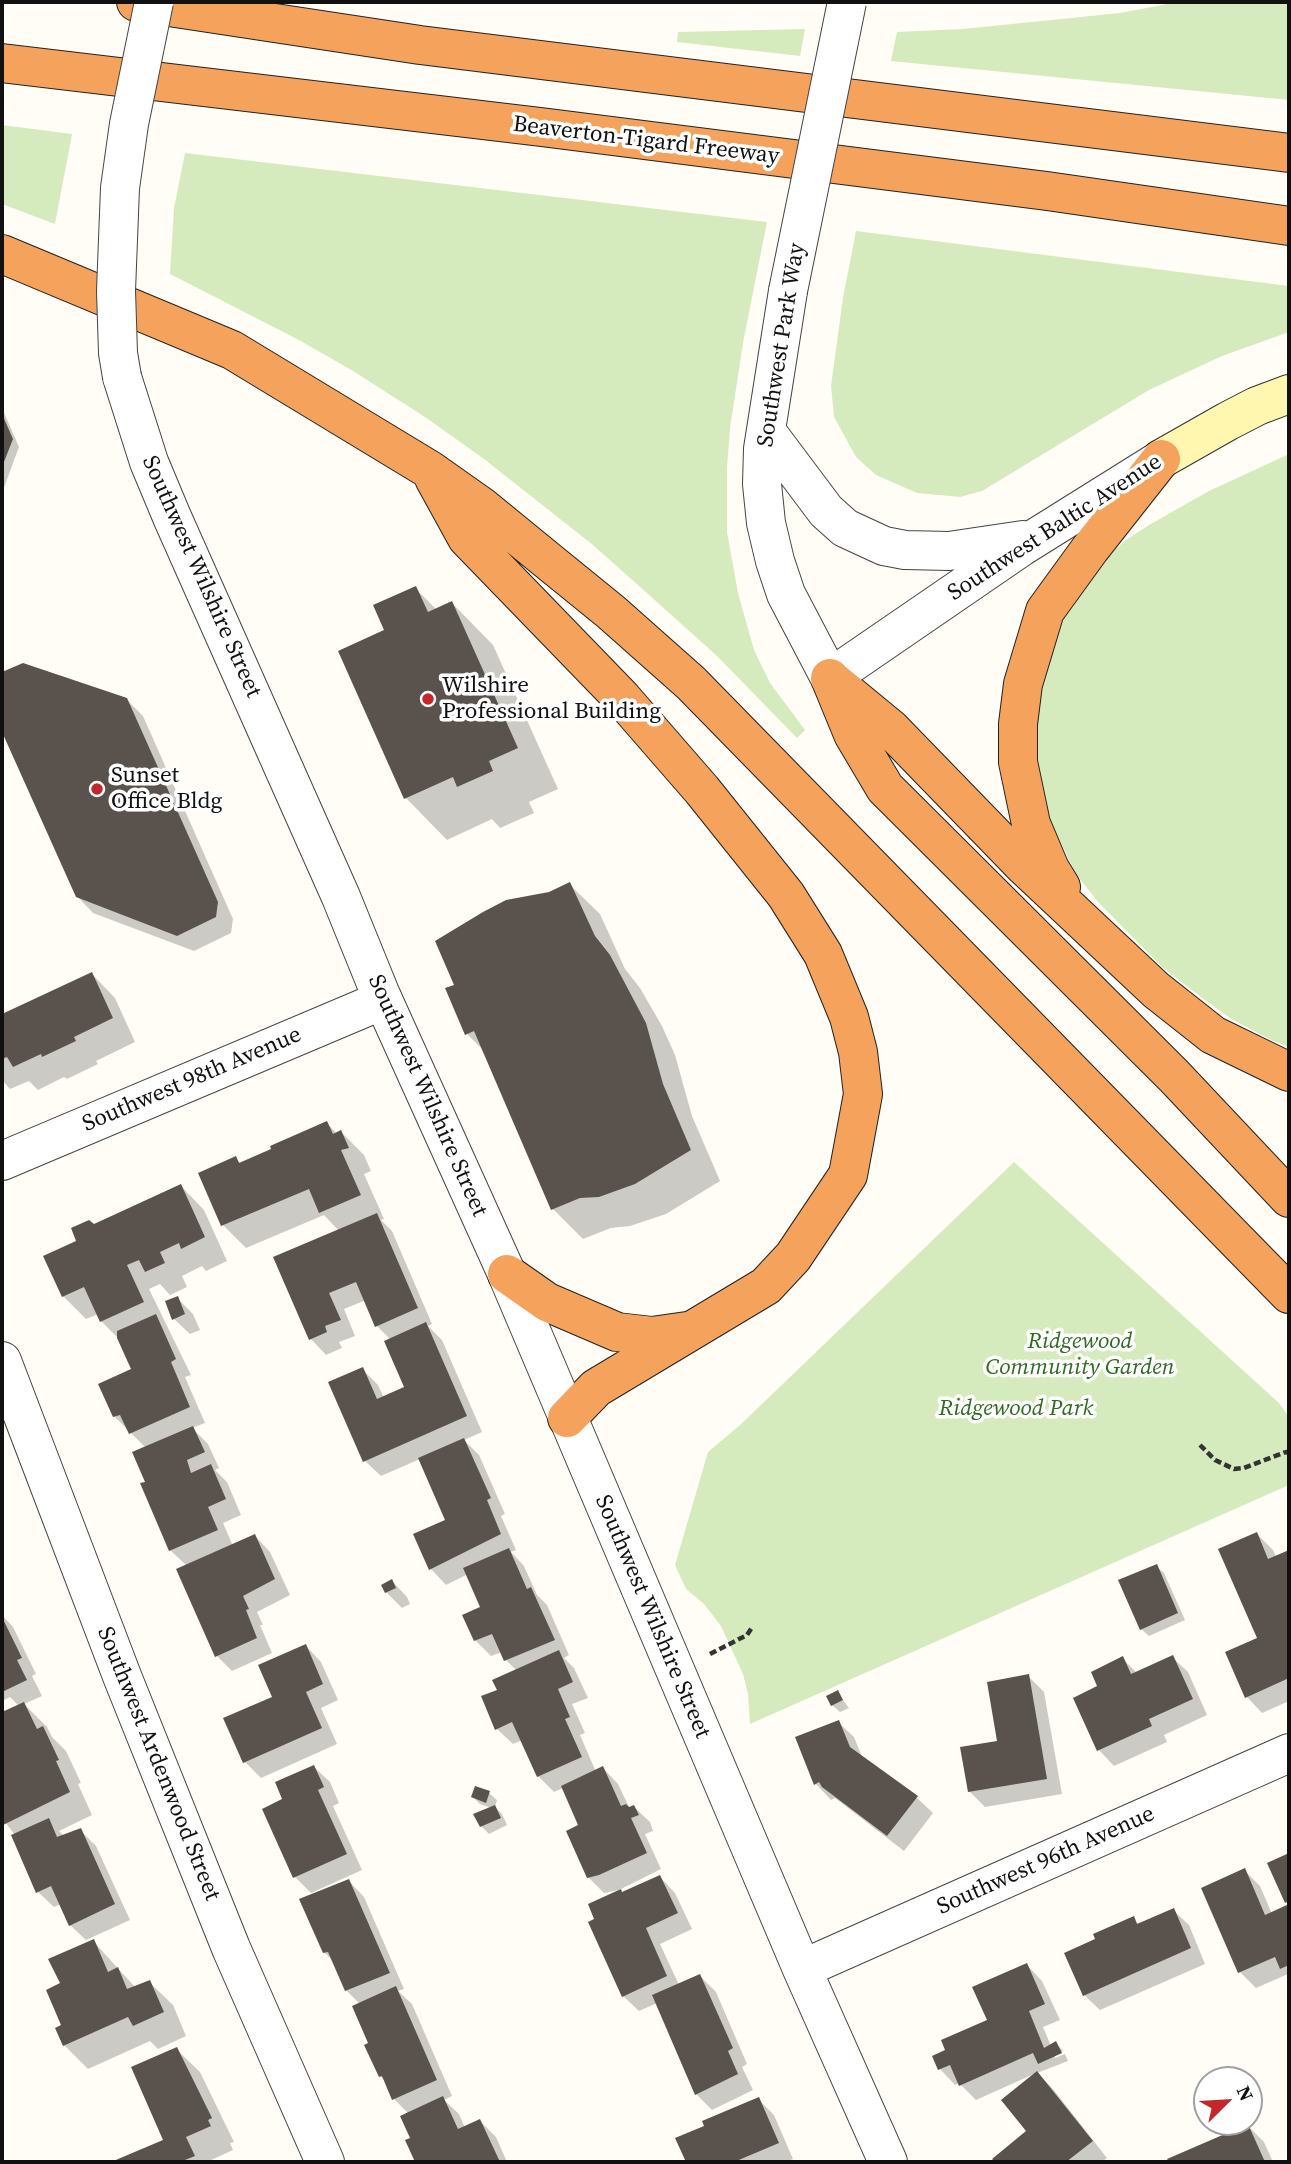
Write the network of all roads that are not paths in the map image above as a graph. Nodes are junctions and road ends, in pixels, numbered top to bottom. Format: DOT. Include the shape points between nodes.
graph roads {
  1 [pos="136,2"];
  2 [pos="154,2"];
  3 [pos="847,2"];
  4 [pos="2,63"];
  5 [pos="1288,153"];
  6 [pos="1289,226"];
  7 [pos="2,254"];
  8 [pos="1289,394"];
  9 [pos="766,431"];
  10 [pos="1161,459"];
  11 [pos="430,470"];
  12 [pos="1035,538"];
  13 [pos="830,678"];
  14 [pos="1086,923"];
  15 [pos="383,1000"];
  16 [pos="1289,1072"];
  17 [pos="2,1160"];
  18 [pos="1289,1198"];
  19 [pos="507,1274"];
  20 [pos="1289,1294"];
  21 [pos="689,1330"];
  22 [pos="2,1361"];
  23 [pos="567,1418"];
  24 [pos="1289,1752"];
  25 [pos="802,1969"];
  26 [pos="325,2162"];
  27 [pos="888,2162"];
  1 -- 5 [label="highway" via="420,45"];
  2 -- 15 [label="street, Southwest Wilshire Street, bridge" via="120,188 116,291 122,377 149,463"];
  3 -- 9 [label="street, Southwest Park Way, bridge" via="788,291"];
  4 -- 6 [label="highway, Beaverton-Tigard Freeway" via="1006,186"];
  7 -- 11 [label="highway" via="232,350"];
  8 -- 10 [label="main road, Southwest Baltic Avenue" via="1228,421"];
  9 -- 12 [label="street" via="826,511 845,527 884,546 949,551"];
  9 -- 13 [label="street, Southwest Park Way" via="762,484 775,561 796,617"];
  10 -- 12 [label="street, Southwest Baltic Avenue"];
  10 -- 14 [label="highway" via="1045,611 1023,684 1018,762 1031,824 1050,869"];
  11 -- 20 [label="highway" via="611,612 691,683"];
  11 -- 21 [label="highway" via="467,538 622,698 786,895 823,954 849,1017 863,1094 848,1175 793,1257 766,1286"];
  12 -- 13 [label="street, Southwest Baltic Avenue"];
  13 -- 14 [label="highway" via="891,729"];
  13 -- 18 [label="highway" via="853,734 885,788 1174,1076"];
  14 -- 16 [label="highway" via="1156,990 1213,1035"];
  15 -- 17 [label="street, Southwest 98th Avenue"];
  15 -- 19 [label="street, Southwest Wilshire Street"];
  19 -- 21 [label="highway" via="547,1302 617,1332 652,1336"];
  19 -- 23 [label="street, Southwest Wilshire Street"];
  21 -- 23 [label="highway" via="596,1388"];
  22 -- 26 [label="street, Southwest Ardenwood Street" via="231,1948"];
  23 -- 25 [label="street, Southwest Wilshire Street"];
  24 -- 25 [label="street, Southwest 96th Avenue"];
  25 -- 27 [label="street, Southwest Wilshire Street"];
}
